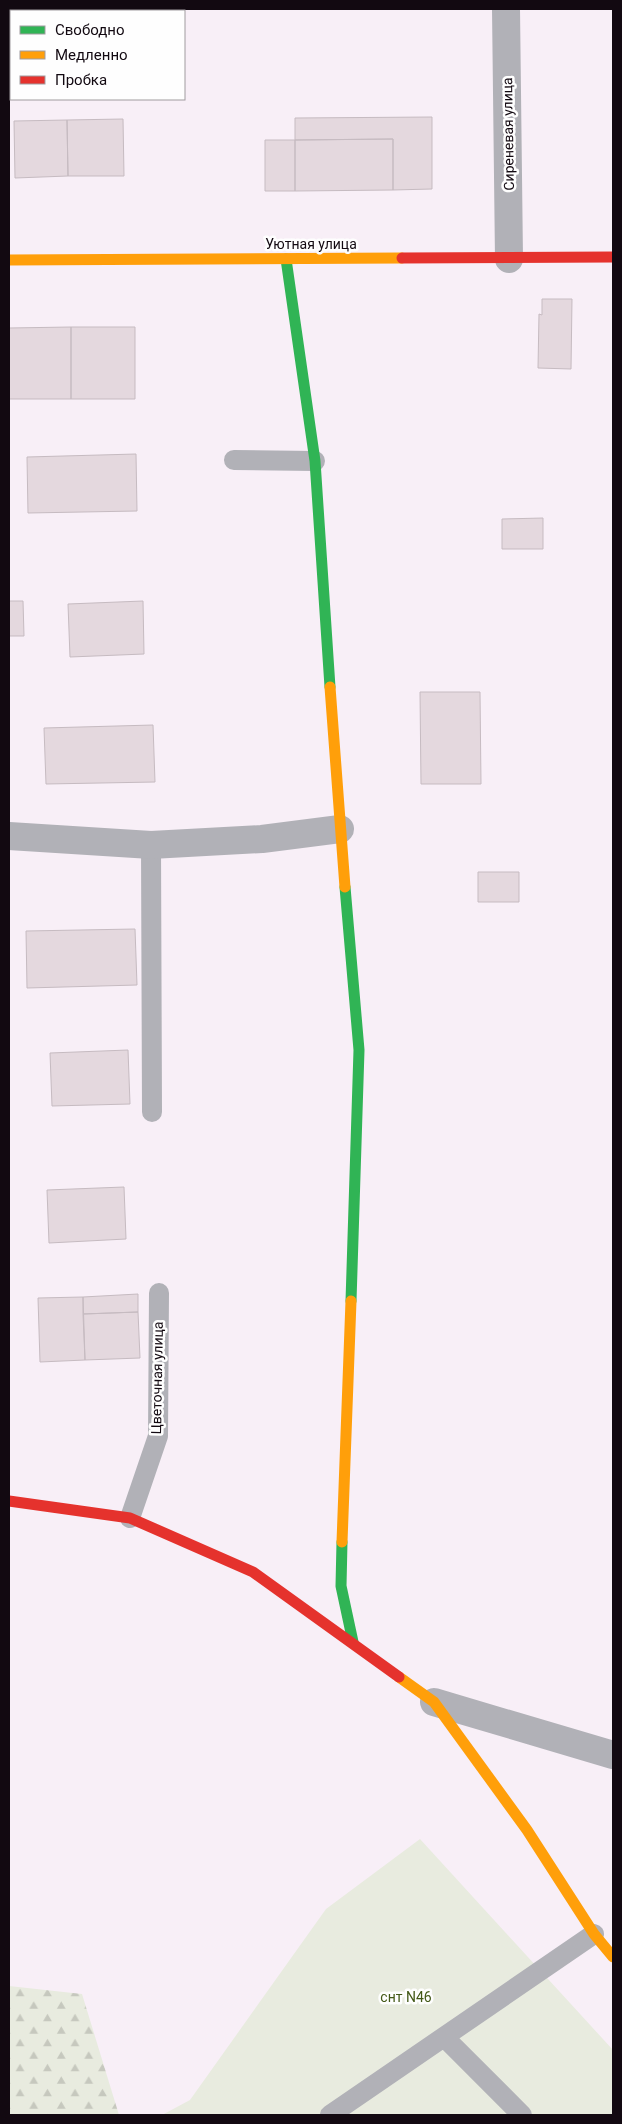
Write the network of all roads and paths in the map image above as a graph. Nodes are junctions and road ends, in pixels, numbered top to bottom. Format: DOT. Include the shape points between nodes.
graph roads {
  1 [pos="506,9"];
  2 [pos="613,257"];
  3 [pos="286,259"];
  4 [pos="509,259"];
  5 [pos="9,260"];
  6 [pos="234,460"];
  7 [pos="315,461"];
  8 [pos="340,829"];
  9 [pos="9,836"];
  10 [pos="151,845"];
  11 [pos="152,1112"];
  12 [pos="159,1293"];
  13 [pos="9,1501"];
  14 [pos="130,1518"];
  15 [pos="353,1642"];
  16 [pos="434,1702"];
  17 [pos="613,1754"];
  18 [pos="594,1934"];
  19 [pos="613,1956"];
  20 [pos="444,2037"];
  21 [pos="330,2115"];
  22 [pos="522,2115"];
  1 -- 4 [label="street, Сиреневая улица"];
  2 -- 4 [label="street, Уютная улица"];
  3 -- 4 [label="street, Уютная улица"];
  3 -- 5 [label="street, Уютная улица"];
  3 -- 7 [label="street"];
  6 -- 7 [label="lane"];
  7 -- 8 [label="street"];
  8 -- 10 [label="street" via="262,839"];
  8 -- 15 [label="street" via="359,1050 341,1586"];
  9 -- 10 [label="street"];
  10 -- 11 [label="lane"];
  12 -- 14 [label="lane, Цветочная улица" via="158,1436"];
  13 -- 14 [label="street"];
  14 -- 15 [label="street" via="253,1572"];
  15 -- 16 [label="street"];
  16 -- 17 [label="street"];
  16 -- 18 [label="street" via="528,1830"];
  18 -- 19 [label="street"];
  18 -- 20 [label="lane"];
  20 -- 21 [label="lane"];
  20 -- 22 [label="lane"];
}
